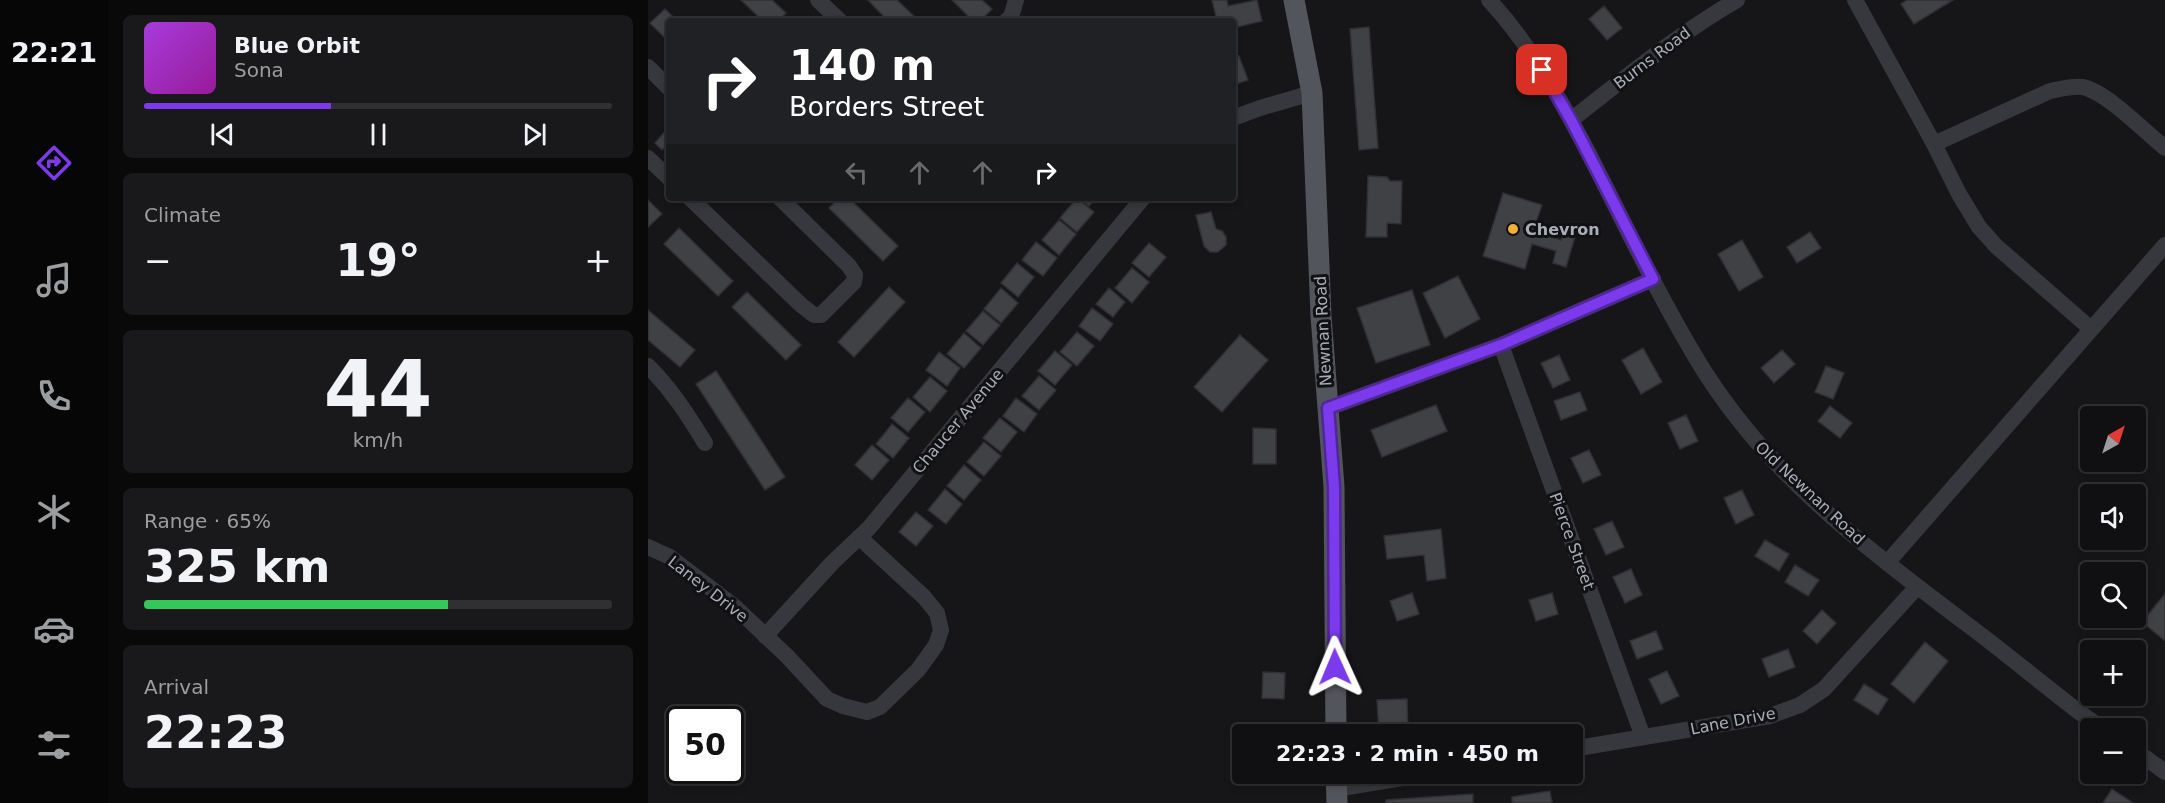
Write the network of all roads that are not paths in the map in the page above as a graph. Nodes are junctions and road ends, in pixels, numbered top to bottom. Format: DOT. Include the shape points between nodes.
graph roads {
  1 [pos="818,0"];
  2 [pos="1016,0"];
  3 [pos="1294,0"];
  4 [pos="1490,0"];
  5 [pos="1737,0"];
  6 [pos="1855,0"];
  7 [pos="837,18"];
  8 [pos="1009,18"];
  9 [pos="648,67"];
  10 [pos="666,85"];
  11 [pos="1312,93"];
  12 [pos="1236,117"];
  13 [pos="1571,120"];
  14 [pos="1934,144"];
  15 [pos="2165,148"];
  16 [pos="648,158"];
  17 [pos="666,175"];
  18 [pos="693,201"];
  19 [pos="783,201"];
  20 [pos="1140,201"];
  21 [pos="2165,244"];
  22 [pos="1653,279"];
  23 [pos="2091,329"];
  24 [pos="1501,345"];
  25 [pos="648,366"];
  26 [pos="1328,408"];
  27 [pos="705,443"];
  28 [pos="859,537"];
  29 [pos="648,547"];
  30 [pos="1887,563"];
  31 [pos="1917,587"];
  32 [pos="765,636"];
  33 [pos="2087,718"];
  34 [pos="1336,724"];
  35 [pos="1643,737"];
  36 [pos="1583,747"];
  37 [pos="2146,757"];
  38 [pos="2162,767"];
  39 [pos="1366,784"];
  40 [pos="1336,789"];
  1 -- 7 [label="street"];
  2 -- 8 [label="street"];
  3 -- 11 [label="main road, Newnan Road"];
  4 -- 13 [label="street, Old Newnan Road" via="1532,53"];
  5 -- 13 [label="street, Burns Road" via="1662,50"];
  6 -- 14 [label="street"];
  9 -- 10 [label="street"];
  11 -- 12 [label="street"];
  11 -- 26 [label="main road, Newnan Road"];
  13 -- 22 [label="street, Old Newnan Road"];
  14 -- 15 [label="street" via="2050,91 2082,87 2100,93"];
  14 -- 23 [label="street" via="1979,227"];
  16 -- 17 [label="street"];
  18 -- 19 [label="street" via="801,305 814,315 821,315 854,282 855,274"];
  20 -- 28 [label="street, Chaucer Avenue"];
  21 -- 23 [label="street"];
  22 -- 24 [label="street"];
  22 -- 30 [label="street, Old Newnan Road" via="1704,371 1752,438 1795,484"];
  23 -- 30 [label="street"];
  24 -- 26 [label="street"];
  24 -- 35 [label="street, Pierce Street"];
  25 -- 27 [label="street" via="687,413"];
  26 -- 34 [label="main road, Newnan Road" via="1334,487"];
  28 -- 32 [label="street, Chaucer Avenue"];
  28 -- 32 [label="street" via="937,613 941,630 936,645 918,670 880,707 867,712 827,699"];
  29 -- 32 [label="street, Laney Drive" via="670,557 706,584"];
  30 -- 31 [label="street, Old Newnan Road"];
  31 -- 33 [label="street, Old Newnan Road"];
  31 -- 35 [label="street, Lane Drive" via="1824,689 1800,705 1770,716"];
  35 -- 36 [label="street, Lane Drive"];
  37 -- 38 [label="street"];
  39 -- 40 [label="street"];
}
